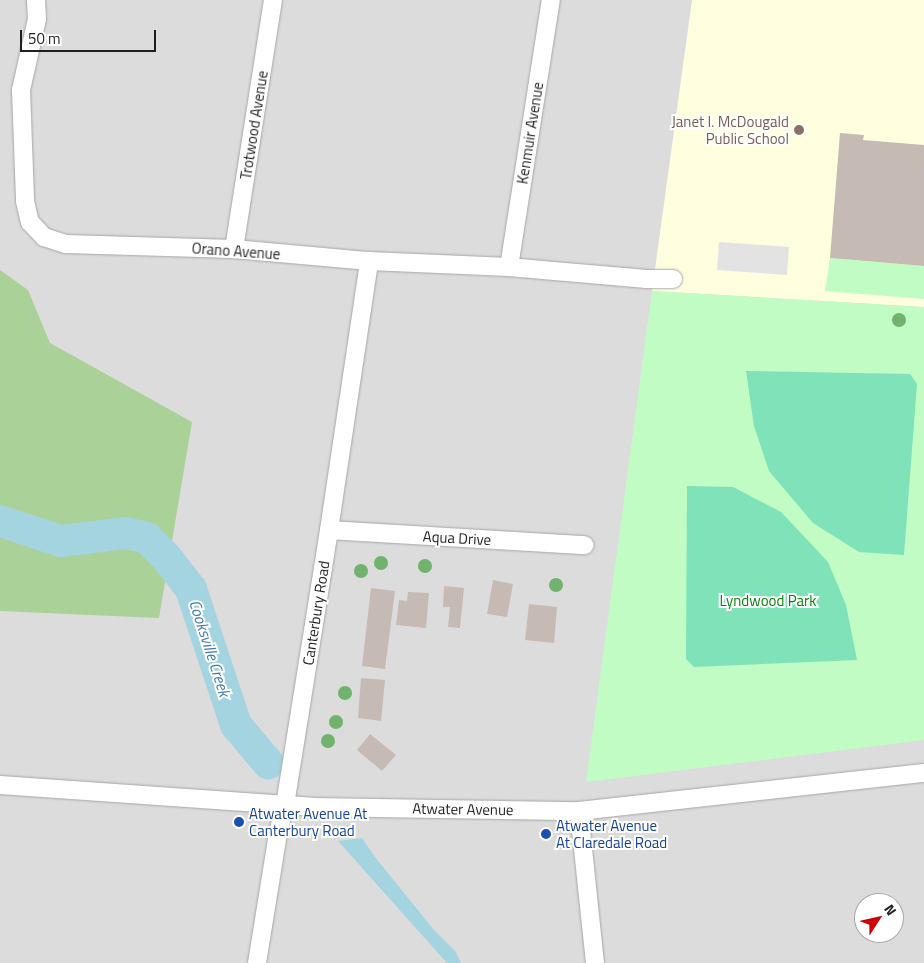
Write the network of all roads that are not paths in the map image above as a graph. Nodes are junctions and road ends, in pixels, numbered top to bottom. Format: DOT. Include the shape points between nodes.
graph roads {
  1 [pos="36,0"];
  2 [pos="273,0"];
  3 [pos="551,0"];
  4 [pos="234,249"];
  5 [pos="369,261"];
  6 [pos="509,267"];
  7 [pos="673,279"];
  8 [pos="329,530"];
  9 [pos="585,545"];
  10 [pos="924,773"];
  11 [pos="0,785"];
  12 [pos="285,805"];
  13 [pos="579,811"];
  14 [pos="257,963"];
  15 [pos="595,963"];
  1 -- 4 [label="street, Orano Avenue" via="37,19 22,90 25,201 30,222 44,237 66,244"];
  2 -- 4 [label="street, Trotwood Avenue"];
  3 -- 6 [label="street, Kenmuir Avenue"];
  4 -- 5 [label="street, Orano Avenue"];
  5 -- 6 [label="street, Orano Avenue"];
  5 -- 8 [label="street, Canterbury Road"];
  6 -- 7 [label="street, Orano Avenue"];
  8 -- 9 [label="street, Aqua Drive"];
  8 -- 12 [label="street, Canterbury Road"];
  10 -- 13 [label="street, Atwater Avenue"];
  11 -- 12 [label="street, Atwater Avenue"];
  12 -- 13 [label="street, Atwater Avenue"];
  12 -- 14 [label="street, Canterbury Road"];
  13 -- 15 [label="street"];
}
